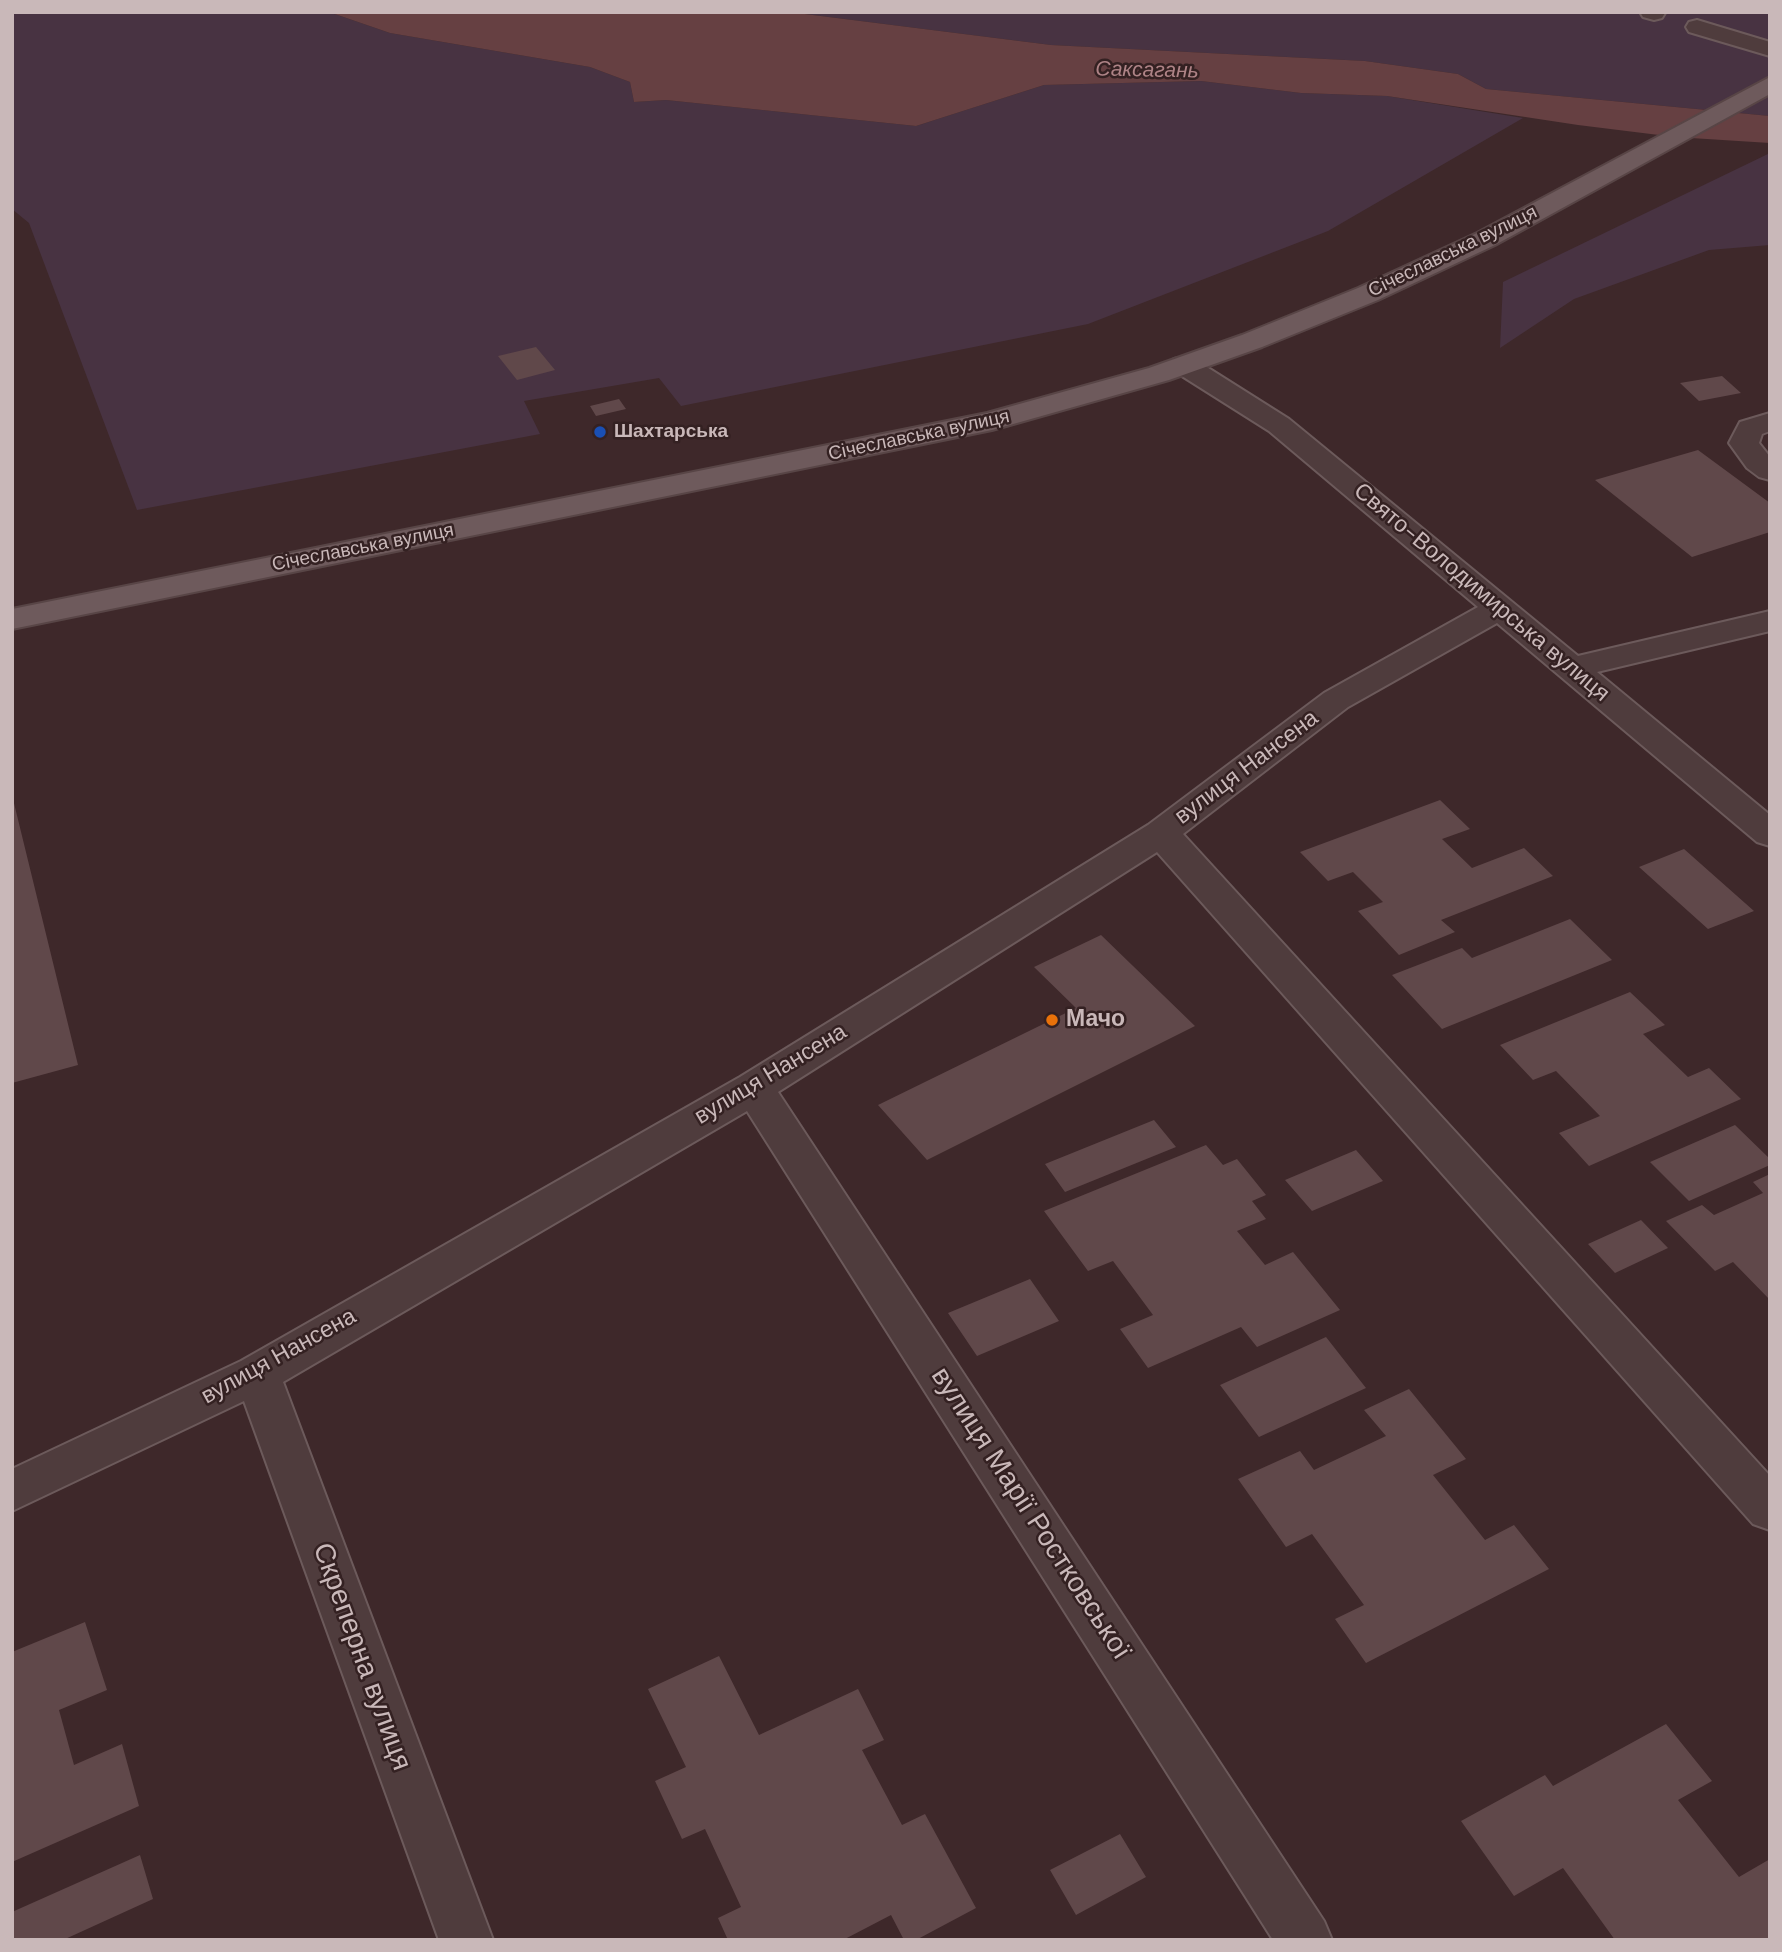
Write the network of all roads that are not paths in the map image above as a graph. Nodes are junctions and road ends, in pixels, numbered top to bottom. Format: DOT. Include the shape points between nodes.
graph roads {
  1 [pos="1697,27"];
  2 [pos="1770,49"];
  3 [pos="1770,84"];
  4 [pos="1184,365"];
  5 [pos="1770,422"];
  6 [pos="1770,471"];
  7 [pos="1499,609"];
  8 [pos="12,619"];
  9 [pos="1770,621"];
  10 [pos="1572,668"];
  11 [pos="1161,833"];
  12 [pos="1770,834"];
  13 [pos="754,1088"];
  14 [pos="257,1374"];
  15 [pos="12,1491"];
  16 [pos="1770,1509"];
  17 [pos="466,1940"];
  18 [pos="1305,1940"];
  1 -- 2 [label="street"];
  3 -- 4 [label="main road, Січеславська вулиця" via="1486,239 1368,294"];
  4 -- 7 [label="street, Свято-Володимирська вулиця" via="1279,425"];
  4 -- 8 [label="main road, Січеславська вулиця" via="992,421"];
  5 -- 6 [label="street" via="1750,428 1744,443"];
  7 -- 10 [label="street, Свято-Володимирська вулиця"];
  7 -- 11 [label="street, вулиця Нансена" via="1336,700"];
  9 -- 10 [label="street"];
  10 -- 12 [label="street, Свято-Володимирська вулиця"];
  11 -- 13 [label="street, вулиця Нансена"];
  11 -- 16 [label="street"];
  13 -- 14 [label="street, вулиця Нансена"];
  13 -- 18 [label="street, вулиця Марії Ростковської"];
  14 -- 15 [label="street, вулиця Нансена"];
  14 -- 17 [label="street, Скреперна вулиця"];
}
